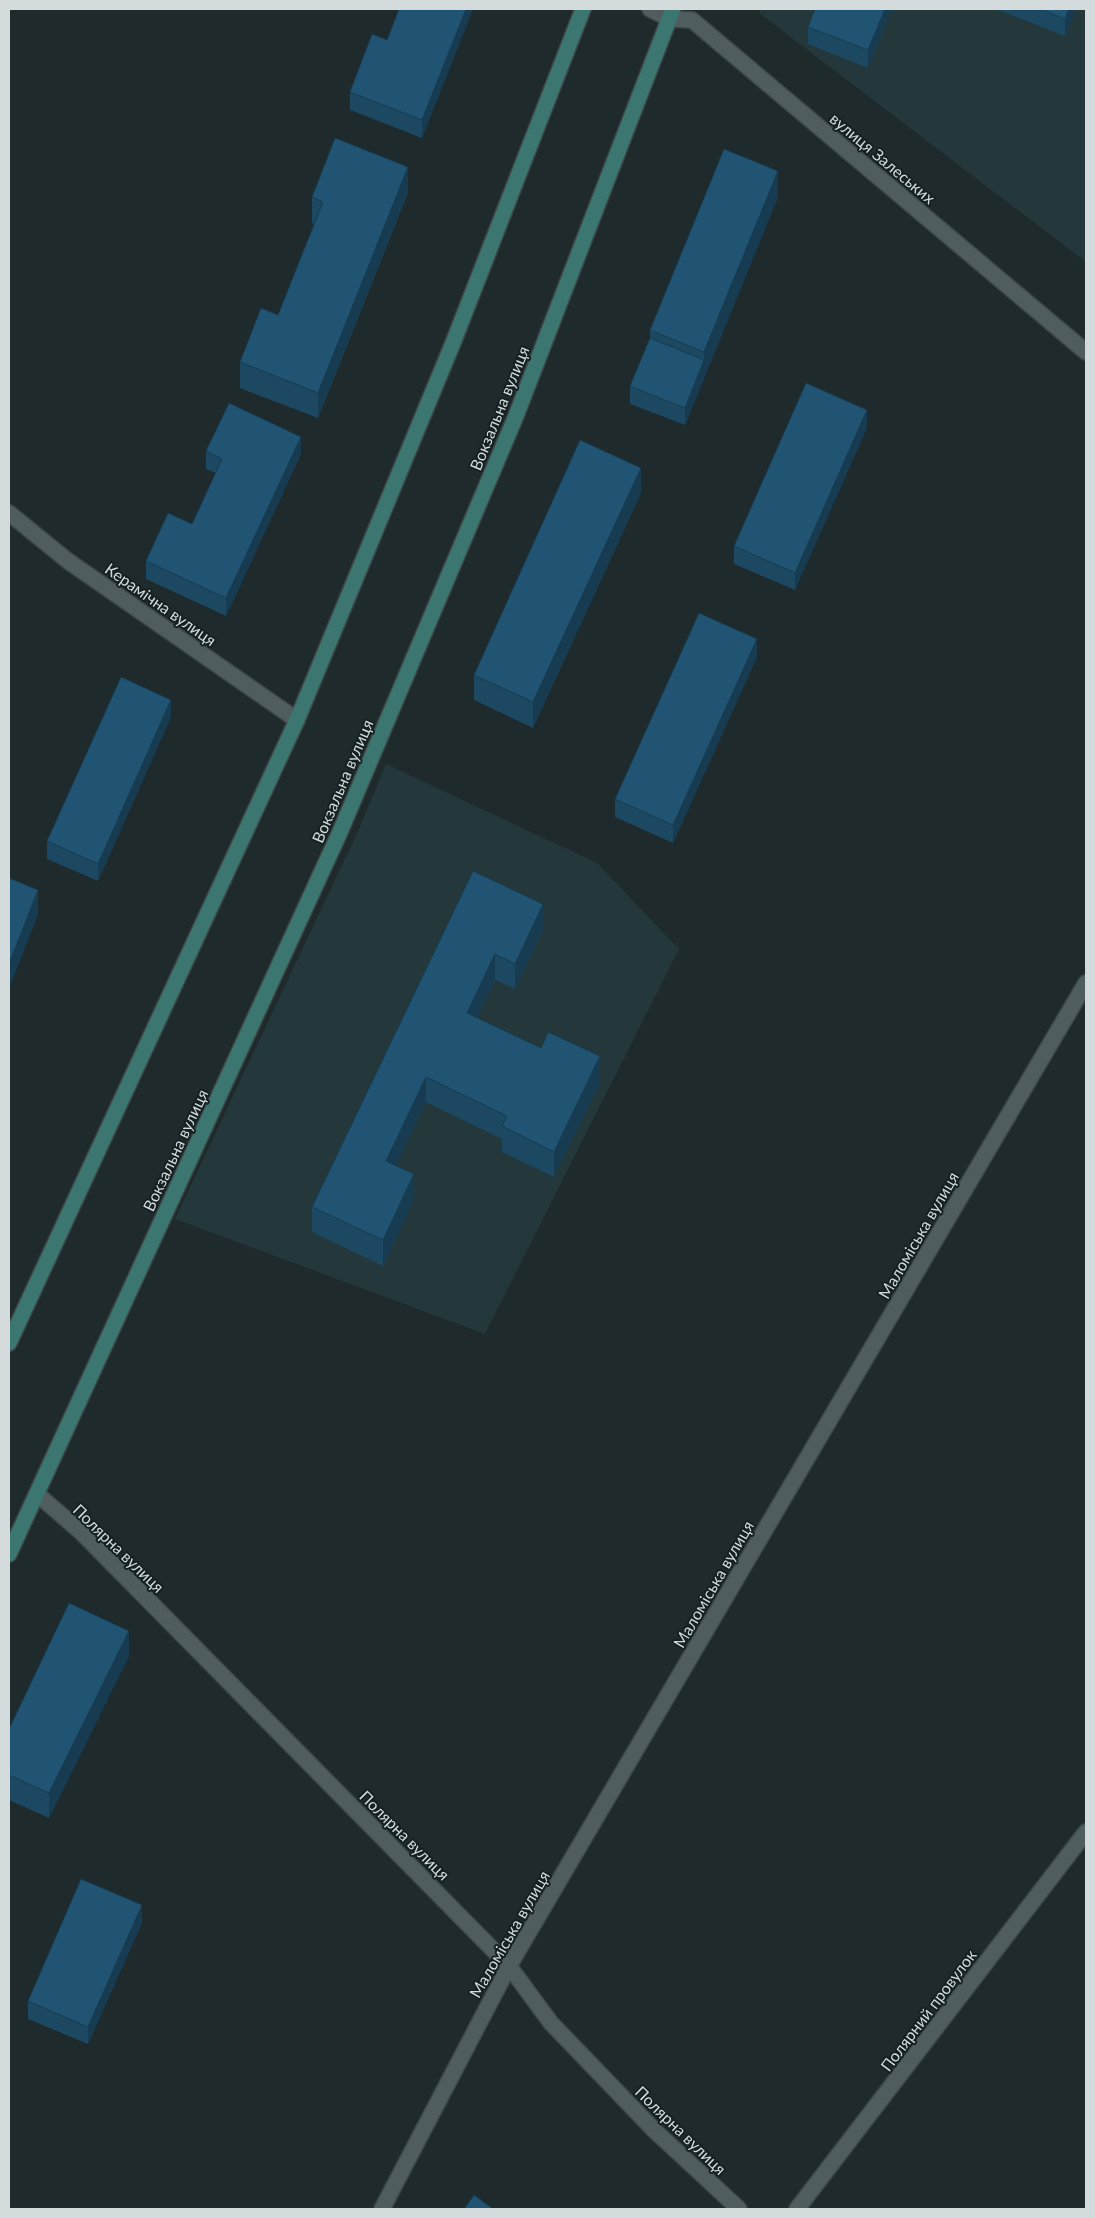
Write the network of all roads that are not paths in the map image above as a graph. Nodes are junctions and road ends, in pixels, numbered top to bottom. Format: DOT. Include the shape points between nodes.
graph roads {
  1 [pos="583,9"];
  2 [pos="650,9"];
  3 [pos="672,14"];
  4 [pos="1086,352"];
  5 [pos="9,513"];
  6 [pos="297,720"];
  7 [pos="1086,983"];
  8 [pos="9,1343"];
  9 [pos="36,1494"];
  10 [pos="9,1554"];
  11 [pos="1086,1832"];
  12 [pos="509,1966"];
  13 [pos="382,2209"];
  14 [pos="739,2209"];
  15 [pos="797,2209"];
  1 -- 6 [label="street" via="453,343"];
  2 -- 3 [label="street, вулиця Залеських"];
  3 -- 4 [label="street, вулиця Залеських" via="692,20"];
  3 -- 9 [label="street, Вокзальна вулиця" via="516,416 344,823"];
  5 -- 6 [label="street, Керамічна вулиця" via="68,561"];
  6 -- 8 [label="street"];
  7 -- 12 [label="street, Маломіська вулиця"];
  9 -- 10 [label="street, Вокзальна вулиця"];
  9 -- 12 [label="street, Полярна вулиця" via="80,1532"];
  11 -- 15 [label="street, Полярний провулок"];
  12 -- 13 [label="street, Маломіська вулиця"];
  12 -- 14 [label="street, Полярна вулиця" via="551,2023 655,2131"];
}
